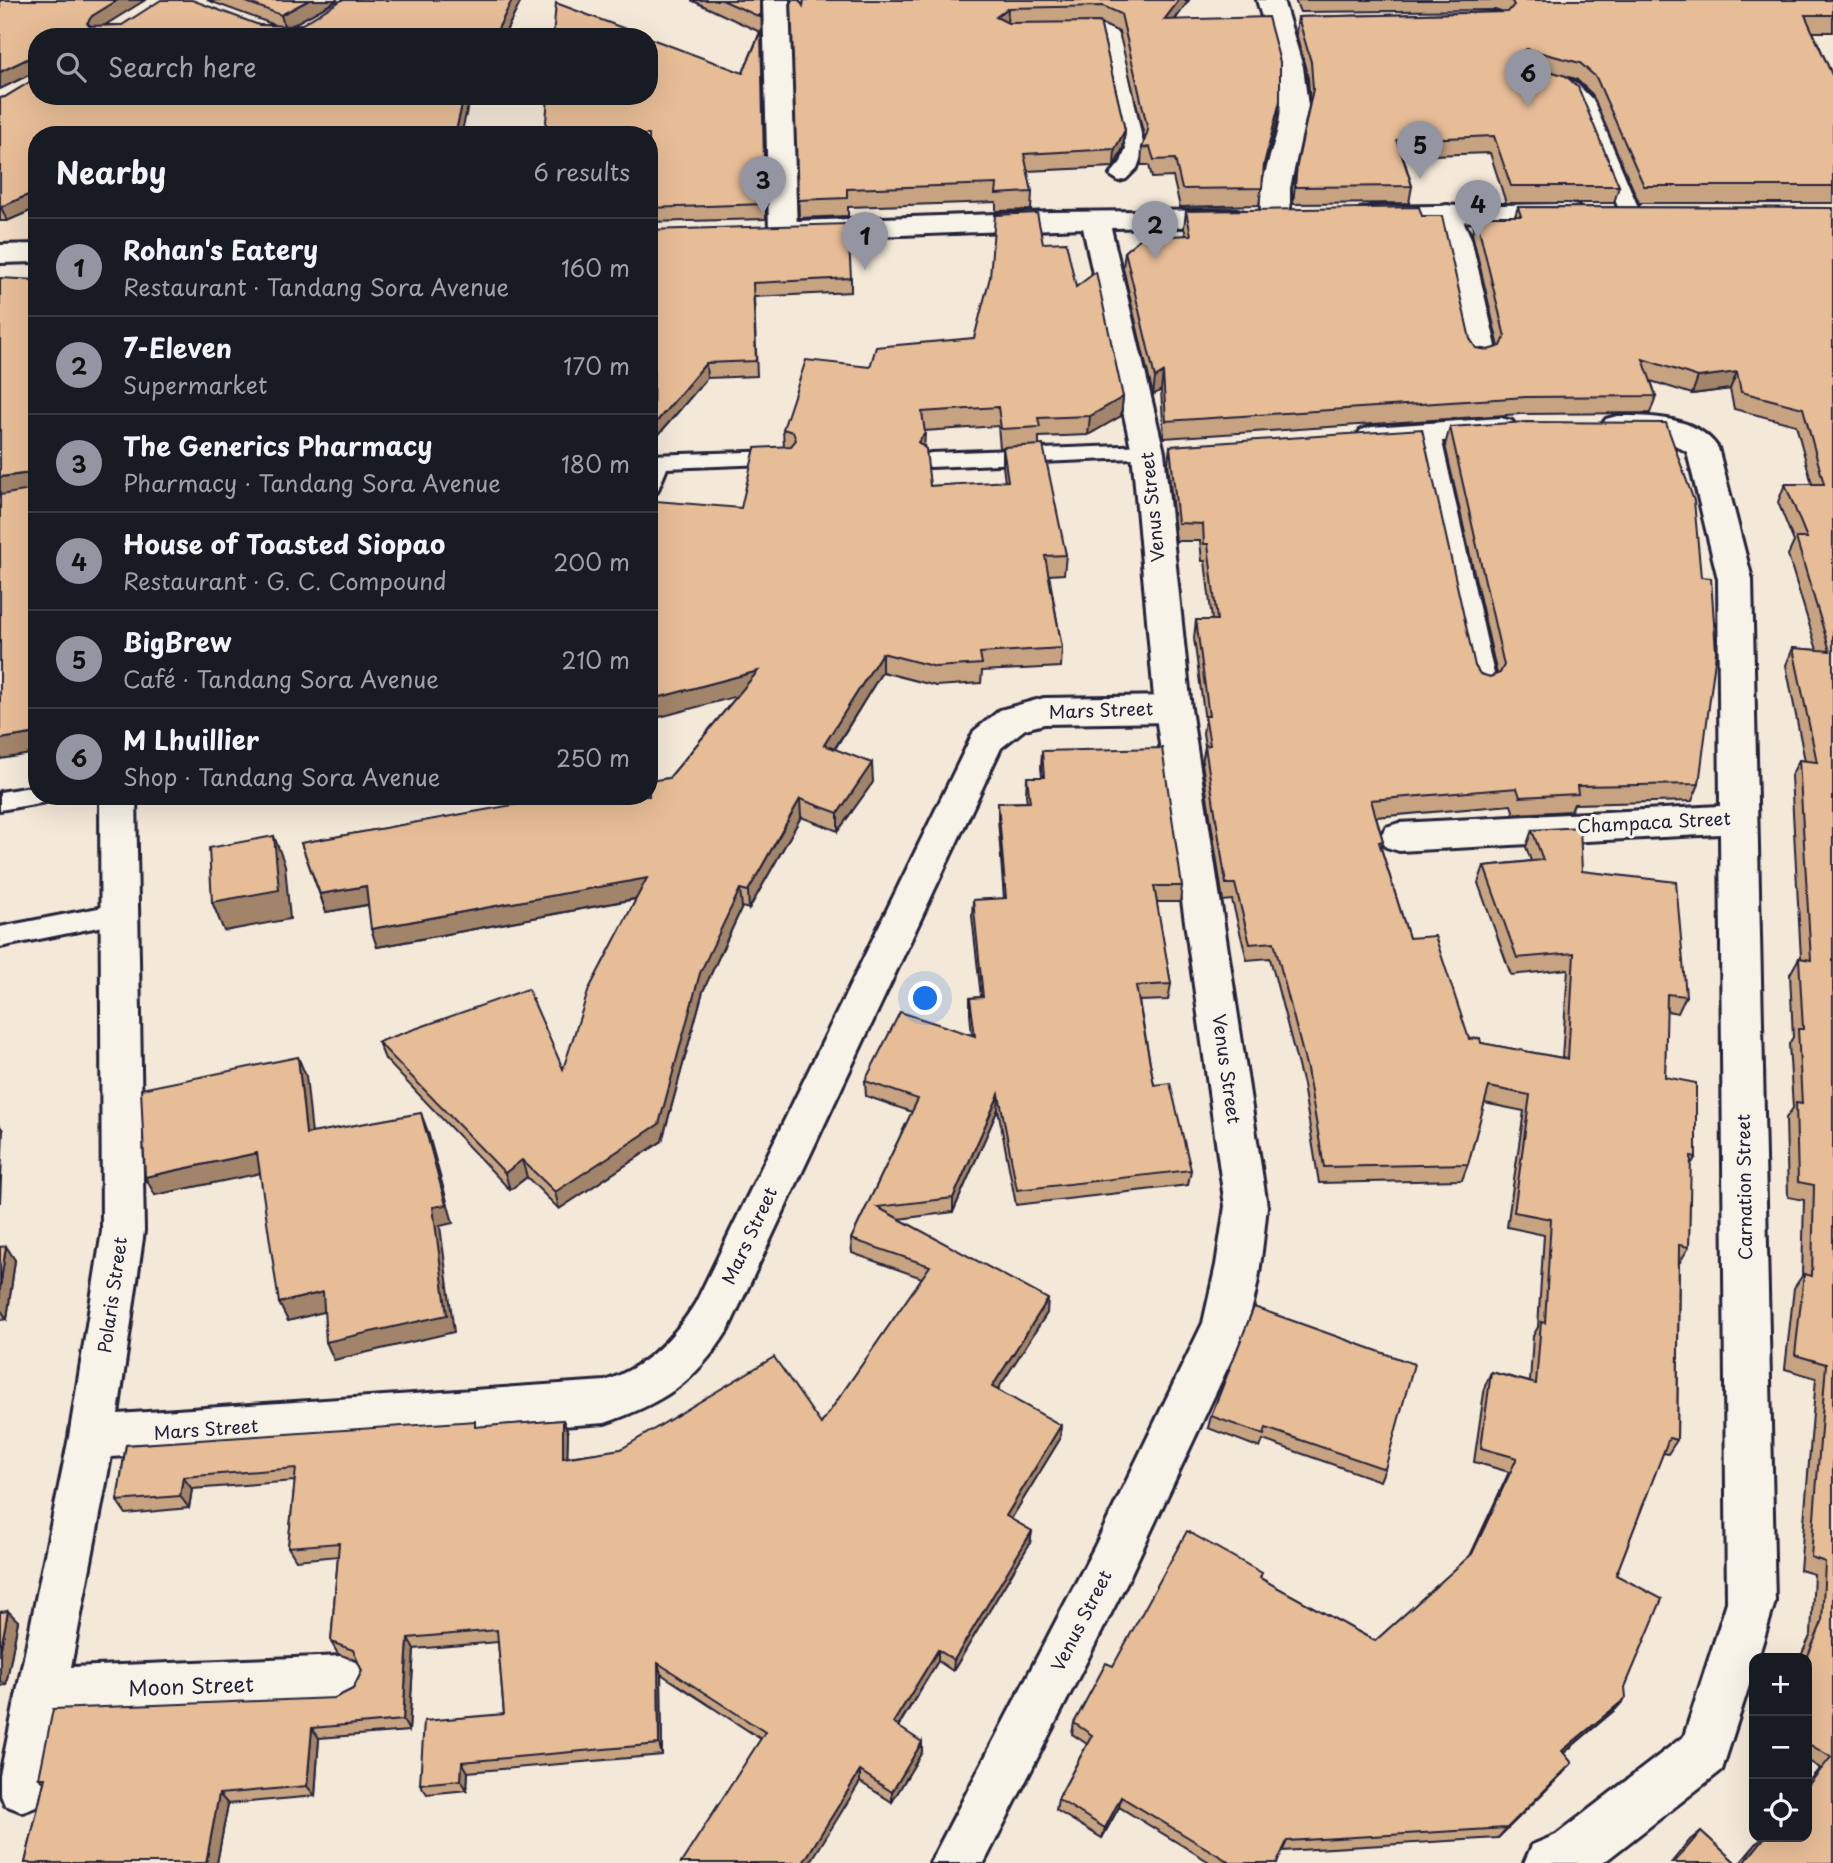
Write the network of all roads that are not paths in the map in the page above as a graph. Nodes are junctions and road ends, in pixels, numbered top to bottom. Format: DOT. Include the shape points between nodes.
graph roads {
  1 [pos="776,0"];
  2 [pos="1273,12"];
  3 [pos="1303,23"];
  4 [pos="1048,32"];
  5 [pos="1534,77"];
  6 [pos="1119,175"];
  7 [pos="1620,212"];
  8 [pos="1447,213"];
  9 [pos="1342,216"];
  10 [pos="1095,219"];
  11 [pos="28,253"];
  12 [pos="0,254"];
  13 [pos="1483,355"];
  14 [pos="1586,426"];
  15 [pos="1534,427"];
  16 [pos="1429,433"];
  17 [pos="1349,439"];
  18 [pos="1162,452"];
  19 [pos="784,458"];
  20 [pos="932,460"];
  21 [pos="658,462"];
  22 [pos="1484,683"];
  23 [pos="1173,709"];
  24 [pos="28,796"];
  25 [pos="0,801"];
  26 [pos="117,805"];
  27 [pos="1740,818"];
  28 [pos="1399,837"];
  29 [pos="119,914"];
  30 [pos="0,937"];
  31 [pos="92,1437"];
  32 [pos="342,1681"];
  33 [pos="40,1693"];
  34 [pos="23,1787"];
  35 [pos="956,1863"];
  36 [pos="1550,1863"];
  1 -- 10 [label="street" via="769,230"];
  2 -- 3 [label="street"];
  2 -- 10 [label="street" via="1295,104 1275,189 1290,217"];
  4 -- 6 [label="lane" via="1109,34 1136,148"];
  5 -- 7 [label="lane" via="1569,86 1584,100"];
  7 -- 8 [label="street"];
  8 -- 9 [label="street"];
  8 -- 13 [label="street" via="1457,238"];
  10 -- 18 [label="street, Venus Street"];
  11 -- 12 [label="street"];
  14 -- 27 [label="street, Carnation Street" via="1651,426 1688,434 1702,449 1735,579"];
  15 -- 16 [label="street"];
  16 -- 17 [label="street"];
  16 -- 22 [label="lane"];
  18 -- 20 [label="lane"];
  18 -- 23 [label="street, Venus Street"];
  19 -- 21 [label="lane"];
  23 -- 31 [label="street, Mars Street" via="1044,712 1013,719 987,740 712,1315 698,1340 662,1377 605,1402"];
  23 -- 35 [label="street, Venus Street" via="1246,1206 1238,1265 1225,1325 1111,1564"];
  24 -- 25 [label="lane"];
  26 -- 29 [label="street, Polaris Street"];
  27 -- 28 [label="street, Champaca Street"];
  27 -- 36 [label="street, Carnation Street" via="1751,1602 1704,1752 1573,1854"];
  29 -- 30 [label="lane"];
  29 -- 31 [label="street, Polaris Street" via="123,1231"];
  31 -- 33 [label="street, Polaris Street"];
  32 -- 33 [label="street, Moon Street"];
  33 -- 34 [label="street, Polaris Street"];
}
